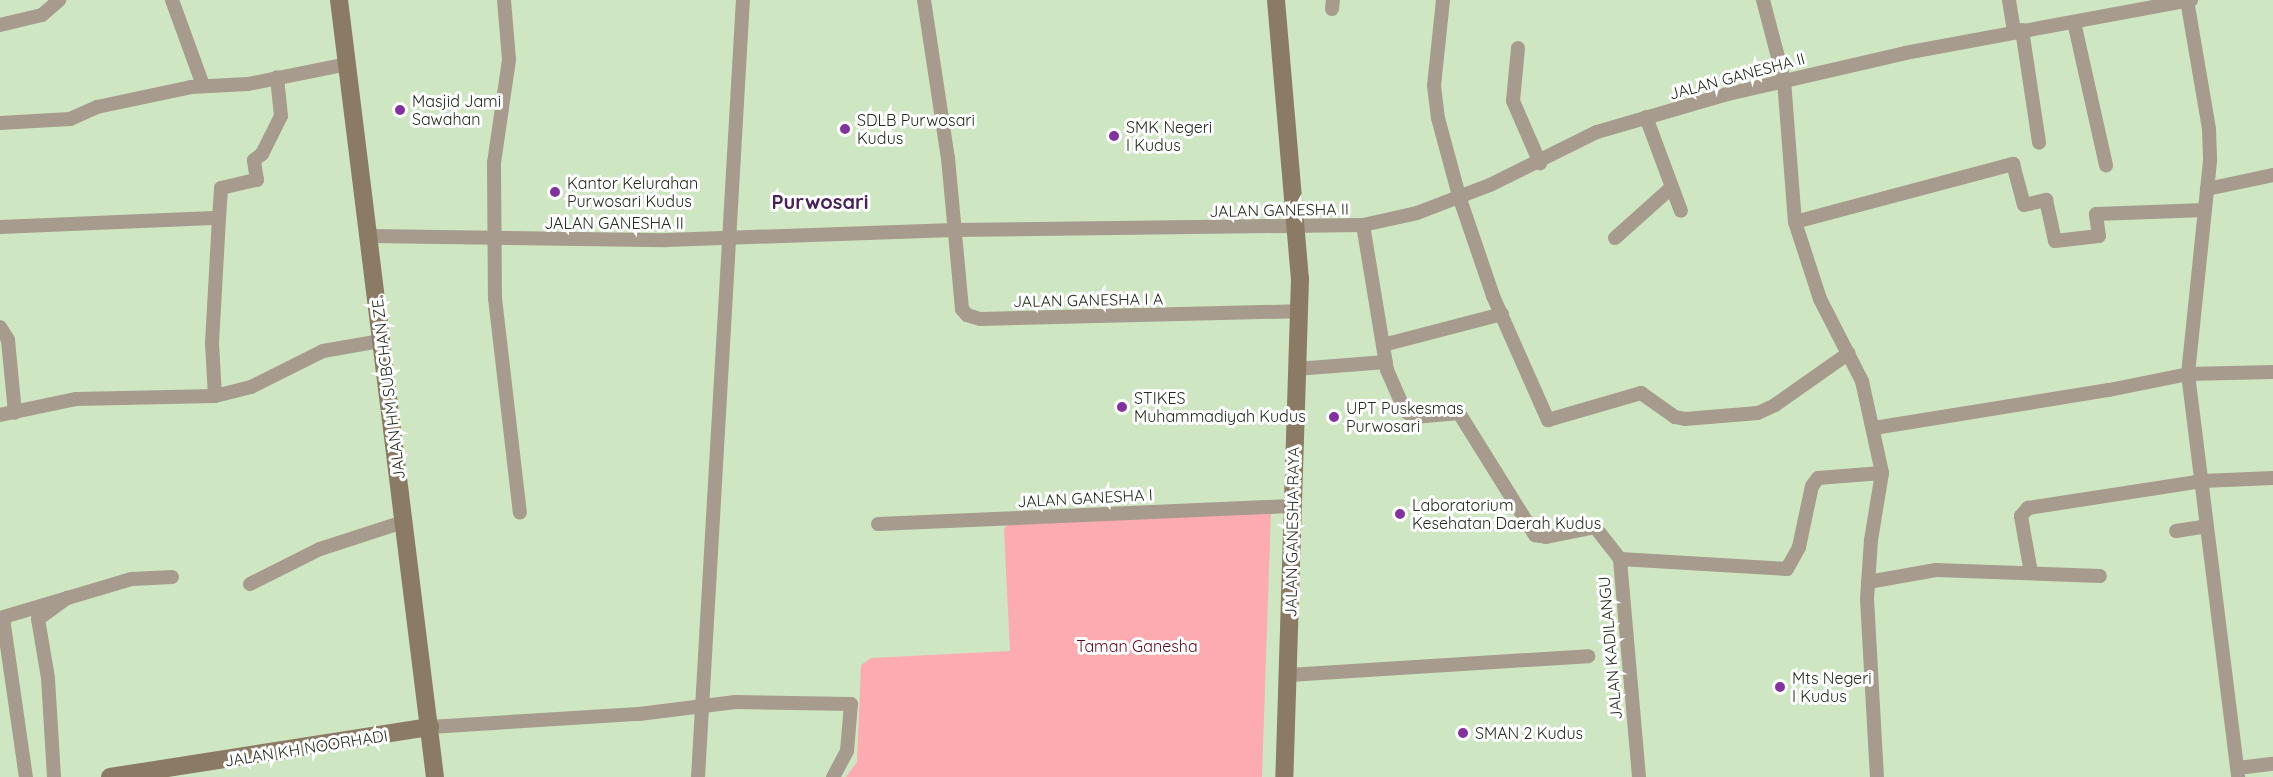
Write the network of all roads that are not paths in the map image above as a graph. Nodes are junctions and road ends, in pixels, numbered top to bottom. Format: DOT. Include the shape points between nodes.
graph roads {
  1 [pos="59,0"];
  2 [pos="172,0"];
  3 [pos="339,0"];
  4 [pos="504,0"];
  5 [pos="743,0"];
  6 [pos="924,0"];
  7 [pos="1276,0"];
  8 [pos="1443,0"];
  9 [pos="1763,0"];
  10 [pos="2009,0"];
  11 [pos="2188,0"];
  12 [pos="2074,22"];
  13 [pos="0,25"];
  14 [pos="2018,31"];
  15 [pos="1518,48"];
  16 [pos="347,64"];
  17 [pos="277,77"];
  18 [pos="1784,80"];
  19 [pos="203,85"];
  20 [pos="1646,117"];
  21 [pos="0,123"];
  22 [pos="2040,143"];
  23 [pos="1540,163"];
  24 [pos="2106,165"];
  25 [pos="2273,175"];
  26 [pos="1671,188"];
  27 [pos="2207,189"];
  28 [pos="1459,196"];
  29 [pos="2205,210"];
  30 [pos="1681,211"];
  31 [pos="219,218"];
  32 [pos="1795,222"];
  33 [pos="1363,225"];
  34 [pos="0,227"];
  35 [pos="1298,228"];
  36 [pos="954,230"];
  37 [pos="370,236"];
  38 [pos="730,236"];
  39 [pos="1615,238"];
  40 [pos="493,241"];
  41 [pos="1298,311"];
  42 [pos="1502,314"];
  43 [pos="0,327"];
  44 [pos="381,341"];
  45 [pos="1383,345"];
  46 [pos="1849,353"];
  47 [pos="1386,362"];
  48 [pos="1296,369"];
  49 [pos="2273,372"];
  50 [pos="2188,374"];
  51 [pos="215,396"];
  52 [pos="15,413"];
  53 [pos="0,415"];
  54 [pos="1874,428"];
  55 [pos="1882,473"];
  56 [pos="2273,478"];
  57 [pos="2202,481"];
  58 [pos="1294,506"];
  59 [pos="520,513"];
  60 [pos="403,522"];
  61 [pos="878,524"];
  62 [pos="2206,526"];
  63 [pos="2176,531"];
  64 [pos="1620,559"];
  65 [pos="2031,573"];
  66 [pos="2100,576"];
  67 [pos="172,577"];
  68 [pos="1868,582"];
  69 [pos="250,584"];
  70 [pos="67,598"];
  71 [pos="1,618"];
  72 [pos="1588,656"];
  73 [pos="1289,675"];
  74 [pos="704,708"];
  75 [pos="430,727"];
  76 [pos="2273,764"];
  77 [pos="2238,773"];
  78 [pos="26,777"];
  79 [pos="54,777"];
  80 [pos="110,777"];
  81 [pos="435,777"];
  82 [pos="698,777"];
  83 [pos="833,777"];
  84 [pos="1284,777"];
  85 [pos="1639,777"];
  86 [pos="1877,777"];
  1 -- 13 [label="street" via="52,9 32,19"];
  2 -- 19 [label="street"];
  3 -- 16 [label="street, JALAN HM SUBCHAN ZE."];
  4 -- 40 [label="street" via="509,60 495,147"];
  5 -- 38 [label="street"];
  6 -- 36 [label="street, JALAN GANESHA I A"];
  7 -- 35 [label="street, JALAN GANESHA RAYA"];
  8 -- 28 [label="street" via="1434,86 1438,118"];
  9 -- 18 [label="street"];
  10 -- 14 [label="street"];
  11 -- 12 [label="street, JALAN GANESHA II"];
  11 -- 27 [label="street" via="2209,129"];
  12 -- 14 [label="street, JALAN GANESHA II"];
  12 -- 24 [label="street"];
  14 -- 18 [label="street, JALAN GANESHA II"];
  14 -- 22 [label="street"];
  15 -- 23 [label="street" via="1512,97"];
  16 -- 17 [label="street"];
  16 -- 37 [label="street, JALAN HM SUBCHAN ZE."];
  17 -- 19 [label="street" via="229,86"];
  17 -- 31 [label="street" via="281,116 262,154 254,160 257,180 221,189"];
  18 -- 20 [label="street, JALAN GANESHA II"];
  18 -- 32 [label="street"];
  19 -- 21 [label="street" via="97,107 69,119"];
  20 -- 23 [label="street, JALAN GANESHA II" via="1598,132"];
  20 -- 26 [label="street"];
  23 -- 28 [label="street, JALAN GANESHA II"];
  25 -- 27 [label="street"];
  26 -- 30 [label="street"];
  26 -- 39 [label="street"];
  27 -- 29 [label="street"];
  28 -- 33 [label="street, JALAN GANESHA II" via="1417,213"];
  28 -- 42 [label="street"];
  29 -- 32 [label="street" via="2096,214 2099,236 2055,241 2046,200 2024,205 2013,164"];
  29 -- 50 [label="street"];
  31 -- 34 [label="street"];
  31 -- 51 [label="street" via="212,343"];
  32 -- 46 [label="street" via="1820,299"];
  33 -- 35 [label="street, JALAN GANESHA II"];
  33 -- 45 [label="street"];
  35 -- 36 [label="street, JALAN GANESHA II"];
  35 -- 41 [label="street, JALAN GANESHA RAYA"];
  36 -- 38 [label="street, JALAN GANESHA II"];
  36 -- 41 [label="street, JALAN GANESHA I A" via="962,309 971,318"];
  37 -- 40 [label="street, JALAN GANESHA II"];
  37 -- 44 [label="street, JALAN HM SUBCHAN ZE."];
  38 -- 40 [label="street, JALAN GANESHA II"];
  38 -- 74 [label="street"];
  40 -- 59 [label="street" via="495,298"];
  41 -- 48 [label="street, JALAN GANESHA RAYA"];
  42 -- 45 [label="street"];
  42 -- 46 [label="street" via="1542,413 1551,421 1641,393 1674,417 1685,419 1758,413"];
  43 -- 52 [label="street" via="8,340"];
  44 -- 51 [label="street" via="323,351 251,387"];
  44 -- 60 [label="street, JALAN HM SUBCHAN ZE."];
  45 -- 47 [label="street"];
  46 -- 54 [label="street" via="1867,397"];
  47 -- 48 [label="street"];
  47 -- 64 [label="street" via="1392,387 1408,414 1420,417 1452,411 1464,418 1535,535 1546,537 1594,527"];
  48 -- 58 [label="street, JALAN GANESHA RAYA"];
  49 -- 50 [label="street"];
  50 -- 54 [label="street"];
  50 -- 57 [label="street"];
  51 -- 52 [label="street" via="76,399"];
  52 -- 53 [label="street"];
  54 -- 55 [label="street"];
  55 -- 64 [label="street, JALAN KADILANGU" via="1818,478 1812,486 1799,547 1787,569"];
  55 -- 68 [label="street"];
  56 -- 57 [label="street"];
  57 -- 62 [label="street"];
  57 -- 65 [label="street" via="2028,508 2021,516"];
  58 -- 61 [label="street, JALAN GANESHA I"];
  58 -- 73 [label="street, JALAN GANESHA RAYA"];
  60 -- 69 [label="street" via="320,549"];
  60 -- 75 [label="street, JALAN HM SUBCHAN ZE."];
  62 -- 63 [label="street"];
  62 -- 77 [label="street"];
  64 -- 85 [label="street, JALAN KADILANGU"];
  65 -- 66 [label="street"];
  65 -- 68 [label="street" via="1936,570"];
  67 -- 70 [label="street" via="132,579"];
  68 -- 86 [label="street"];
  70 -- 71 [label="street"];
  70 -- 79 [label="street" via="38,619 47,669"];
  71 -- 78 [label="street"];
  72 -- 73 [label="street"];
  73 -- 84 [label="street, JALAN GANESHA RAYA"];
  74 -- 75 [label="street"];
  74 -- 82 [label="street"];
  74 -- 83 [label="street" via="774,701 850,704 847,751"];
  75 -- 80 [label="street, JALAN KH NOORHADI"];
  75 -- 81 [label="street, JALAN HM SUBCHAN ZE."];
  76 -- 77 [label="street"];
}
